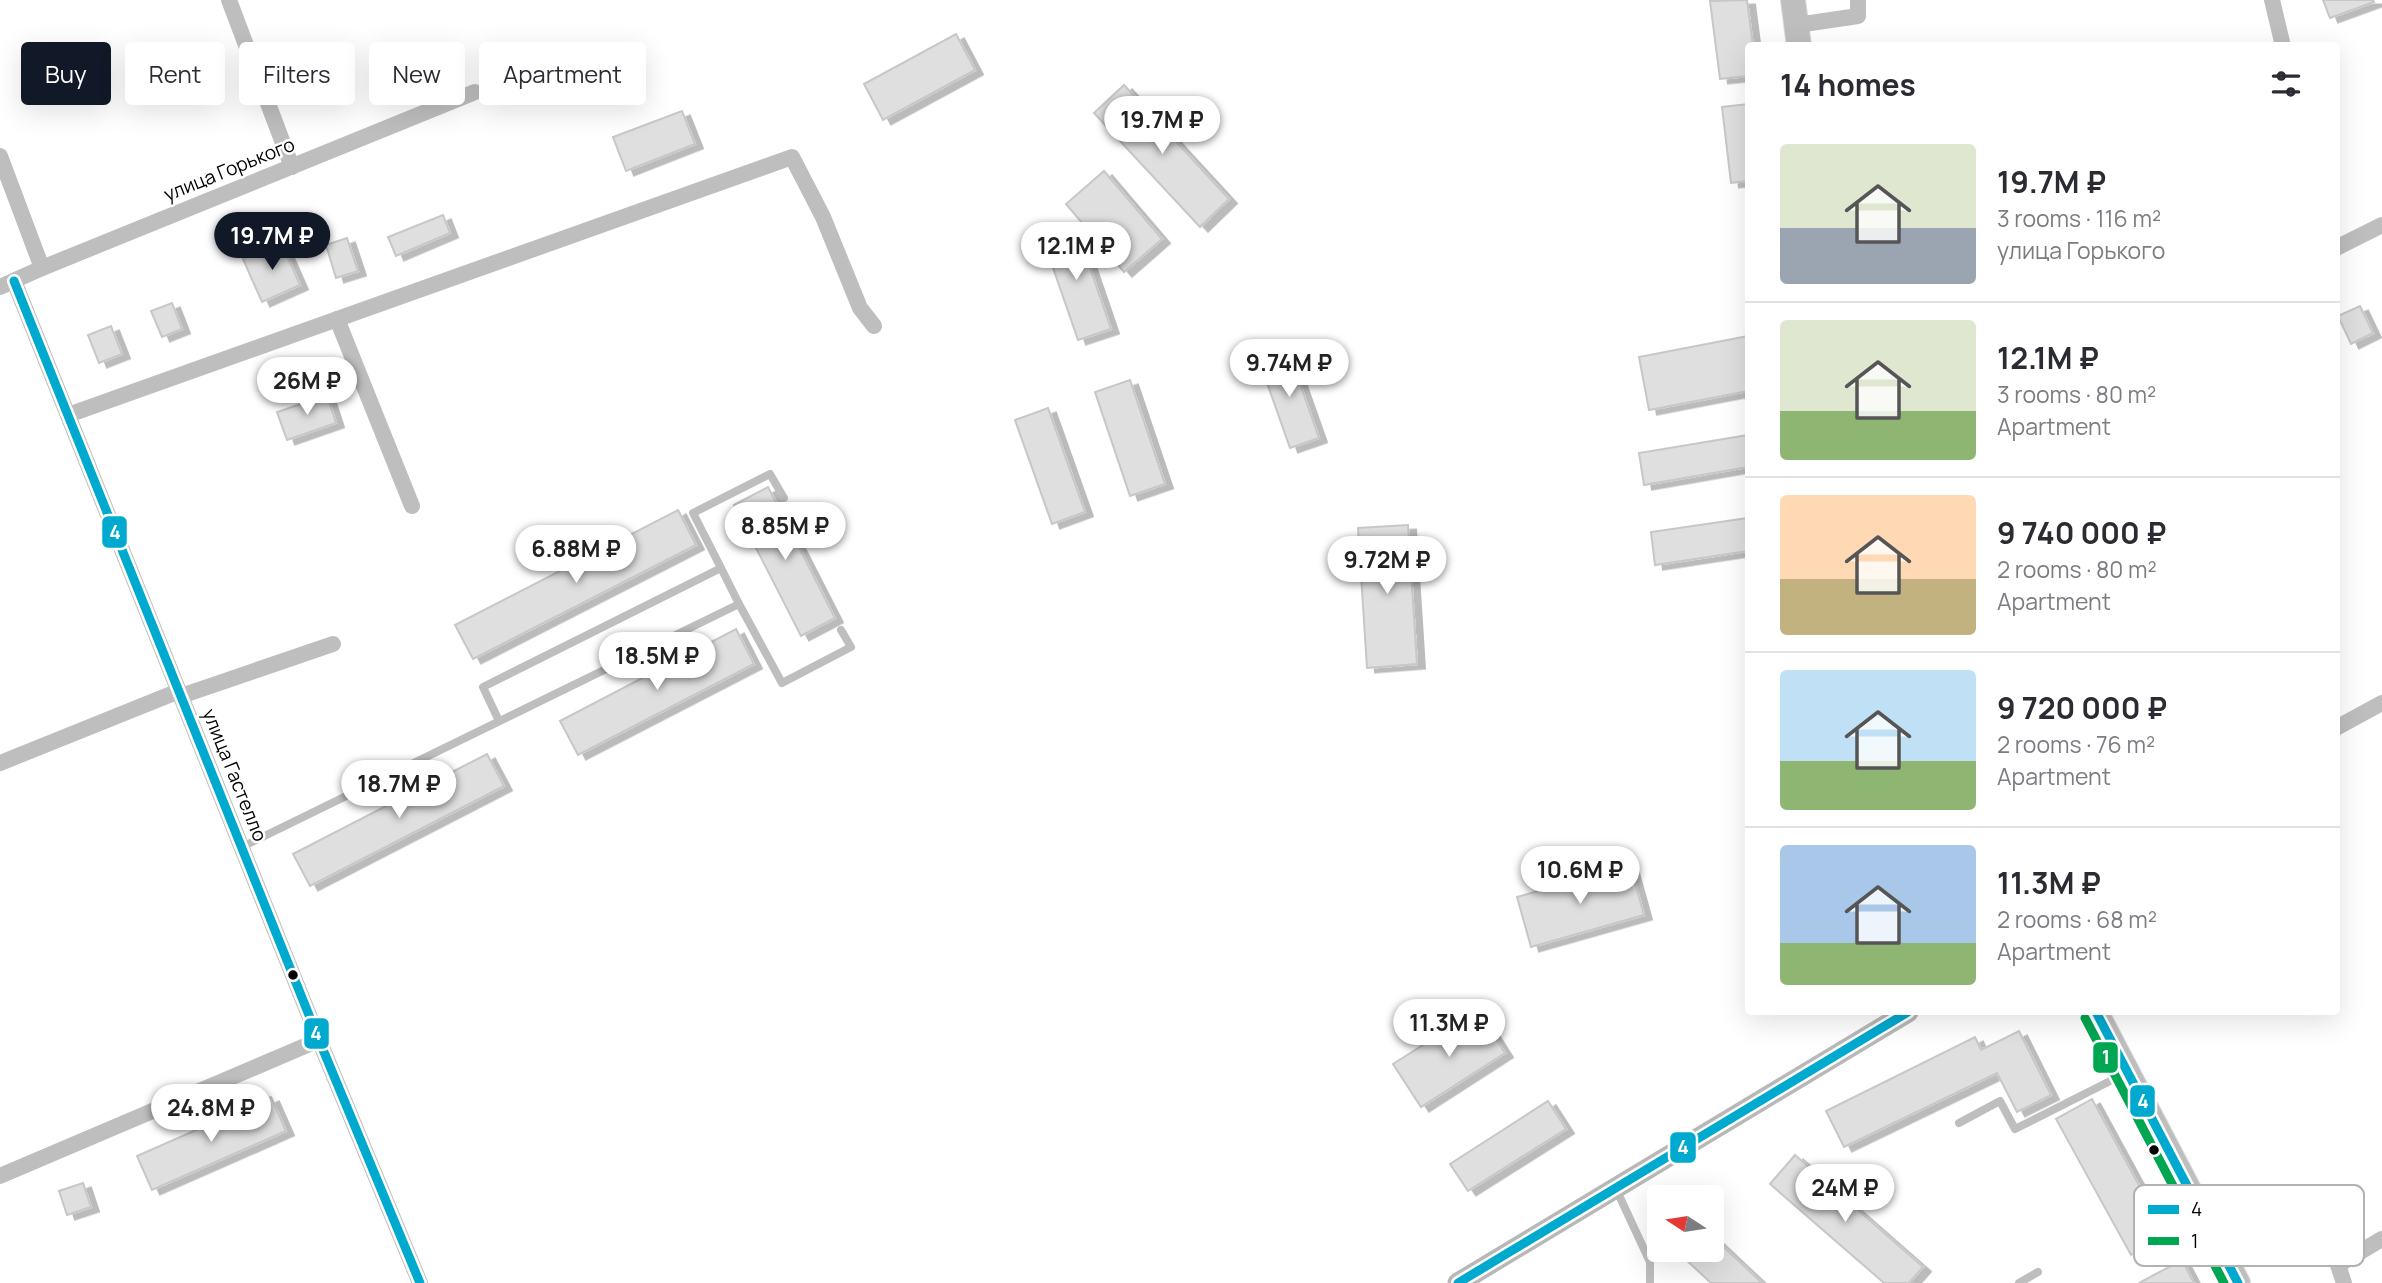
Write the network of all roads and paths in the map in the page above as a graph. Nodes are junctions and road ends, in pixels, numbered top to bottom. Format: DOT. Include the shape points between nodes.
graph roads {
  1 [pos="229,0"];
  2 [pos="1793,0"];
  3 [pos="1858,0"];
  4 [pos="2272,0"];
  5 [pos="1798,35"];
  6 [pos="2282,42"];
  7 [pos="475,92"];
  8 [pos="0,156"];
  9 [pos="292,167"];
  10 [pos="2382,225"];
  11 [pos="2340,246"];
  12 [pos="42,268"];
  13 [pos="7,284"];
  14 [pos="337,319"];
  15 [pos="874,326"];
  16 [pos="68,415"];
  17 [pos="784,498"];
  18 [pos="412,506"];
  19 [pos="721,568"];
  20 [pos="739,604"];
  21 [pos="841,630"];
  22 [pos="333,644"];
  23 [pos="180,694"];
  24 [pos="2382,703"];
  25 [pos="499,721"];
  26 [pos="2340,726"];
  27 [pos="0,764"];
  28 [pos="242,848"];
  29 [pos="1903,1015"];
  30 [pos="2098,1015"];
  31 [pos="319,1040"];
  32 [pos="2129,1072"];
  33 [pos="1959,1123"];
  34 [pos="0,1176"];
  35 [pos="2187,1185"];
  36 [pos="1616,1188"];
  37 [pos="2382,1238"];
  38 [pos="2364,1249"];
  39 [pos="2229,1266"];
  40 [pos="2338,1266"];
  41 [pos="2038,1272"];
  42 [pos="420,1283"];
  43 [pos="1458,1283"];
  44 [pos="1650,1283"];
  45 [pos="2019,1283"];
  46 [pos="2238,1283"];
  47 [pos="2344,1283"];
  1 -- 9 [label="street"];
  2 -- 5 [label="main road"];
  3 -- 5 [label="street" via="1858,16"];
  4 -- 6 [label="street"];
  7 -- 9 [label="street, улица Горького"];
  8 -- 12 [label="street"];
  9 -- 12 [label="street, улица Горького"];
  10 -- 11 [label="street"];
  12 -- 13 [label="street, улица Горького"];
  13 -- 16 [label="street, улица Гастелло"];
  14 -- 15 [label="street" via="792,157 823,217 860,308"];
  14 -- 16 [label="street"];
  14 -- 18 [label="street"];
  16 -- 23 [label="street, улица Гастелло"];
  17 -- 19 [label="lane" via="770,474 693,513"];
  19 -- 20 [label="lane"];
  19 -- 25 [label="lane" via="483,687"];
  20 -- 21 [label="lane" via="782,683 850,647"];
  20 -- 25 [label="lane"];
  22 -- 23 [label="street"];
  23 -- 27 [label="street"];
  23 -- 28 [label="street, улица Гастелло"];
  24 -- 26 [label="street"];
  25 -- 28 [label="lane"];
  28 -- 31 [label="street, улица Гастелло"];
  29 -- 36 [label="street"];
  30 -- 32 [label="main road"];
  31 -- 34 [label="street"];
  31 -- 42 [label="street, улица Гастелло"];
  32 -- 33 [label="lane" via="2014,1129 2000,1101"];
  32 -- 35 [label="main road"];
  36 -- 43 [label="street"];
  36 -- 44 [label="lane" via="1650,1262"];
  37 -- 38 [label="street"];
  39 -- 46 [label="main road"];
  40 -- 47 [label="street"];
  41 -- 45 [label="lane"];
}
